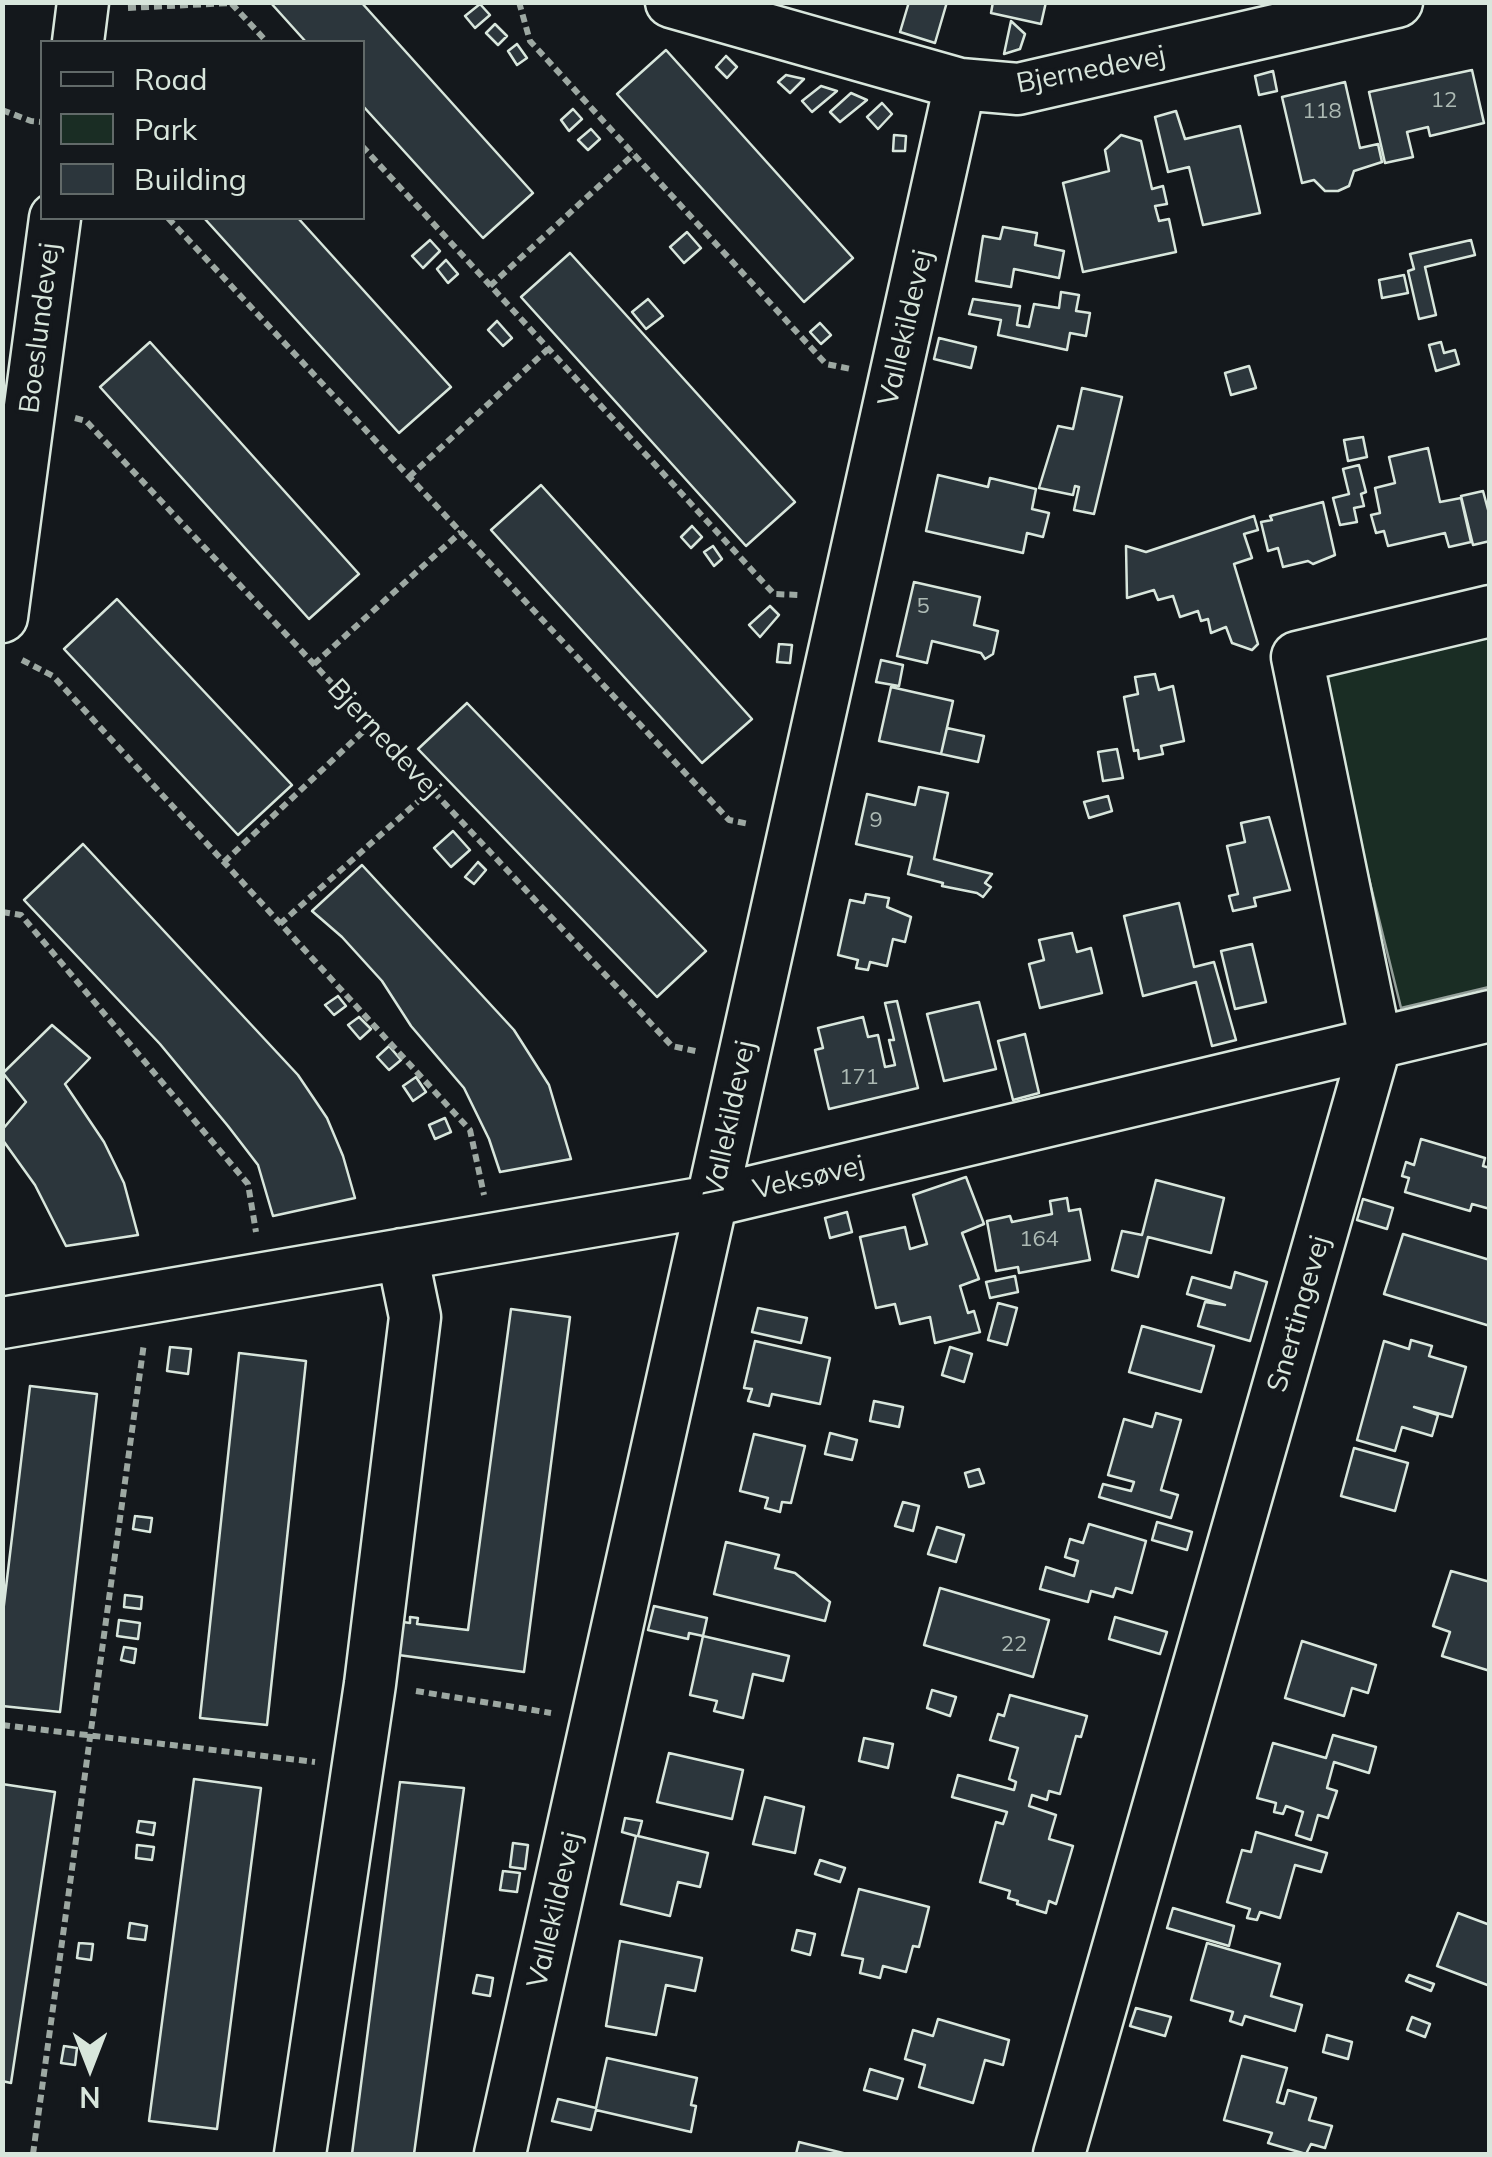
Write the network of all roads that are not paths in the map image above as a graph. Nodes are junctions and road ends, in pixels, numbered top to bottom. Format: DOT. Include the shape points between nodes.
graph roads {
  1 [pos="1397,2"];
  2 [pos="682,4"];
  3 [pos="960,84"];
  4 [pos="55,220"];
  5 [pos="1490,611"];
  6 [pos="11,638"];
  7 [pos="1490,1016"];
  8 [pos="1376,1044"];
  9 [pos="712,1202"];
  10 [pos="402,1254"];
  11 [pos="2,1323"];
  12 [pos="300,2154"];
  13 [pos="500,2154"];
  14 [pos="1058,2154"];
  1 -- 3 [label="street, Bjernedevej" via="1018,89"];
  2 -- 3 [label="street, Bjernedevej"];
  3 -- 9 [label="street, Vallekildevej"];
  4 -- 6 [label="street, Boeslundevej" via="30,406"];
  5 -- 8 [label="street, Snertingevej" via="1297,657"];
  7 -- 8 [label="street, Veksøvej"];
  8 -- 9 [label="street, Veksøvej"];
  8 -- 14 [label="street, Snertingevej"];
  9 -- 10 [label="street, Veksøvej"];
  9 -- 13 [label="street, Vallekildevej"];
  10 -- 11 [label="street, Veksøvej"];
  10 -- 12 [label="street" via="415,1318 370,1684"];
}
